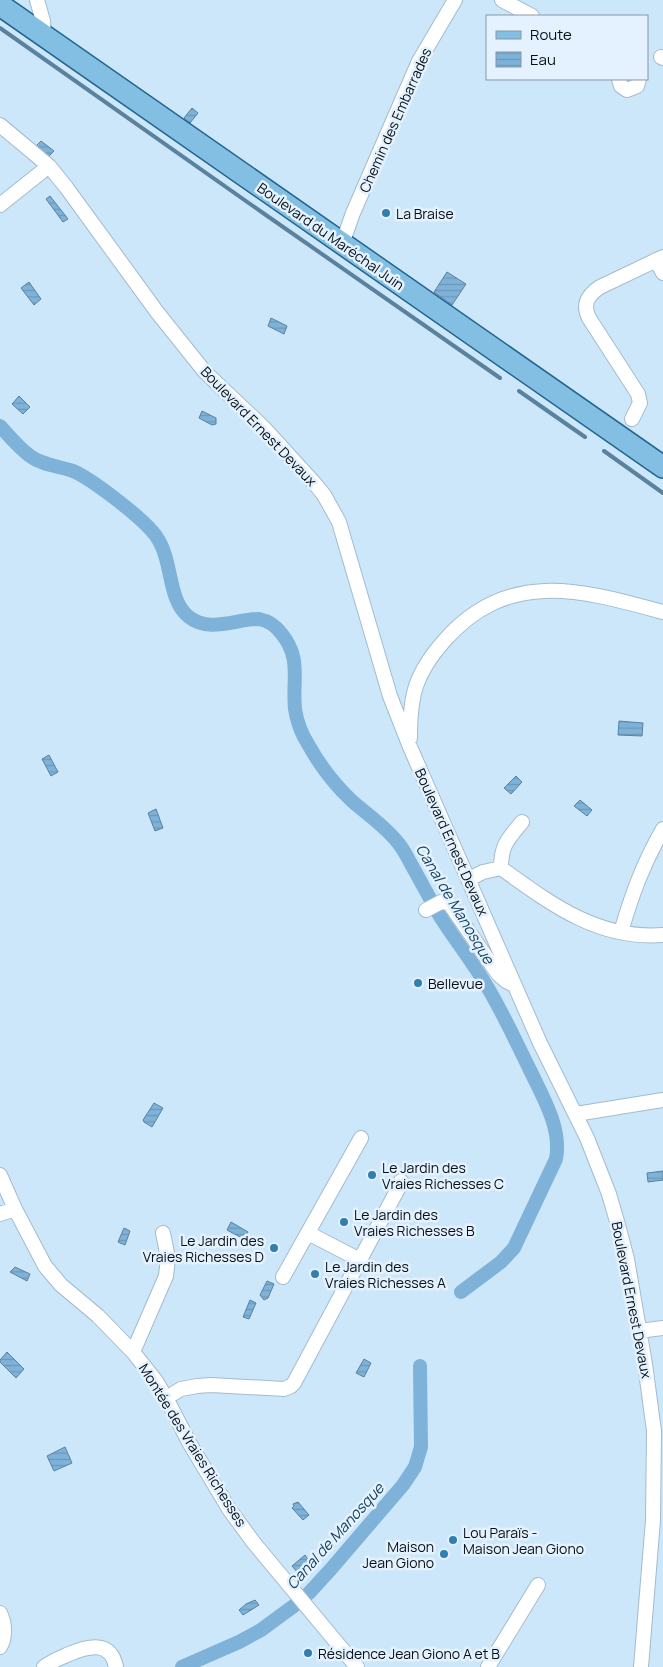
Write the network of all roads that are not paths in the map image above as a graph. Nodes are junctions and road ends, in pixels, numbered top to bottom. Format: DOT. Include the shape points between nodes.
graph roads {
  1 [pos="5,0"];
  2 [pos="37,0"];
  3 [pos="455,0"];
  4 [pos="502,0"];
  5 [pos="0,1"];
  6 [pos="0,5"];
  7 [pos="530,15"];
  8 [pos="44,36"];
  9 [pos="619,80"];
  10 [pos="639,80"];
  11 [pos="0,125"];
  12 [pos="49,166"];
  13 [pos="0,205"];
  14 [pos="342,244"];
  15 [pos="659,258"];
  16 [pos="663,273"];
  17 [pos="632,419"];
  18 [pos="663,467"];
  19 [pos="663,612"];
  20 [pos="410,747"];
  21 [pos="522,822"];
  22 [pos="663,829"];
  23 [pos="501,868"];
  24 [pos="469,879"];
  25 [pos="426,910"];
  26 [pos="621,932"];
  27 [pos="663,935"];
  28 [pos="514,985"];
  29 [pos="663,1100"];
  30 [pos="576,1114"];
  31 [pos="361,1138"];
  32 [pos="0,1174"];
  33 [pos="401,1181"];
  34 [pos="15,1209"];
  35 [pos="0,1214"];
  36 [pos="164,1233"];
  37 [pos="308,1233"];
  38 [pos="360,1260"];
  39 [pos="283,1277"];
  40 [pos="663,1328"];
  41 [pos="639,1331"];
  42 [pos="133,1352"];
  43 [pos="166,1398"];
  44 [pos="538,1586"];
  45 [pos="0,1613"];
  46 [pos="0,1647"];
  47 [pos="44,1667"];
  48 [pos="116,1667"];
  49 [pos="357,1667"];
  50 [pos="488,1667"];
  51 [pos="641,1667"];
  1 -- 5 [label="street"];
  2 -- 8 [label="street"];
  3 -- 14 [label="street, Chemin des Embarrades" via="419,61"];
  4 -- 7 [label="street"];
  6 -- 8 [label="main road, Boulevard du Maréchal Juin"];
  8 -- 14 [label="main road, Boulevard du Maréchal Juin"];
  9 -- 10 [label="street" via="627,90 637,86"];
  11 -- 12 [label="street, Boulevard Ernest Devaux"];
  12 -- 13 [label="street"];
  12 -- 20 [label="street, Boulevard Ernest Devaux" via="205,372 264,428 324,495 341,527 388,689"];
  14 -- 18 [label="main road, Boulevard du Maréchal Juin"];
  15 -- 16 [label="street"];
  15 -- 17 [label="street" via="600,287 586,302 589,318 638,394 640,403"];
  19 -- 20 [label="street" via="607,597 552,591 522,592 488,605 453,631 422,671 411,702"];
  20 -- 24 [label="street, Boulevard Ernest Devaux"];
  21 -- 23 [label="street" via="504,844"];
  22 -- 26 [label="street" via="633,890"];
  23 -- 24 [label="street"];
  23 -- 26 [label="street" via="564,911 590,924"];
  24 -- 28 [label="street, Boulevard Ernest Devaux"];
  25 -- 28 [label="street" via="439,902 451,905 498,974"];
  26 -- 27 [label="street"];
  28 -- 30 [label="street, Boulevard Ernest Devaux"];
  29 -- 30 [label="street"];
  30 -- 41 [label="street, Boulevard Ernest Devaux" via="609,1194 627,1259"];
  31 -- 37 [label="street"];
  32 -- 34 [label="street, Montée des Vraies Richesses"];
  33 -- 38 [label="street"];
  34 -- 35 [label="street"];
  34 -- 42 [label="street, Montée des Vraies Richesses" via="45,1266"];
  36 -- 42 [label="street" via="168,1258 166,1276"];
  37 -- 38 [label="street"];
  37 -- 39 [label="street"];
  38 -- 43 [label="street" via="291,1386 278,1389 196,1386 181,1389"];
  40 -- 41 [label="street"];
  41 -- 51 [label="street, Boulevard Ernest Devaux" via="655,1443 653,1520"];
  42 -- 43 [label="street, Montée des Vraies Richesses"];
  43 -- 49 [label="street, Montée des Vraies Richesses" via="220,1496 254,1543"];
  44 -- 50 [label="street"];
  45 -- 46 [label="street" via="4,1628"];
  47 -- 48 [label="street" via="76,1651 93,1647 109,1652"];
}
